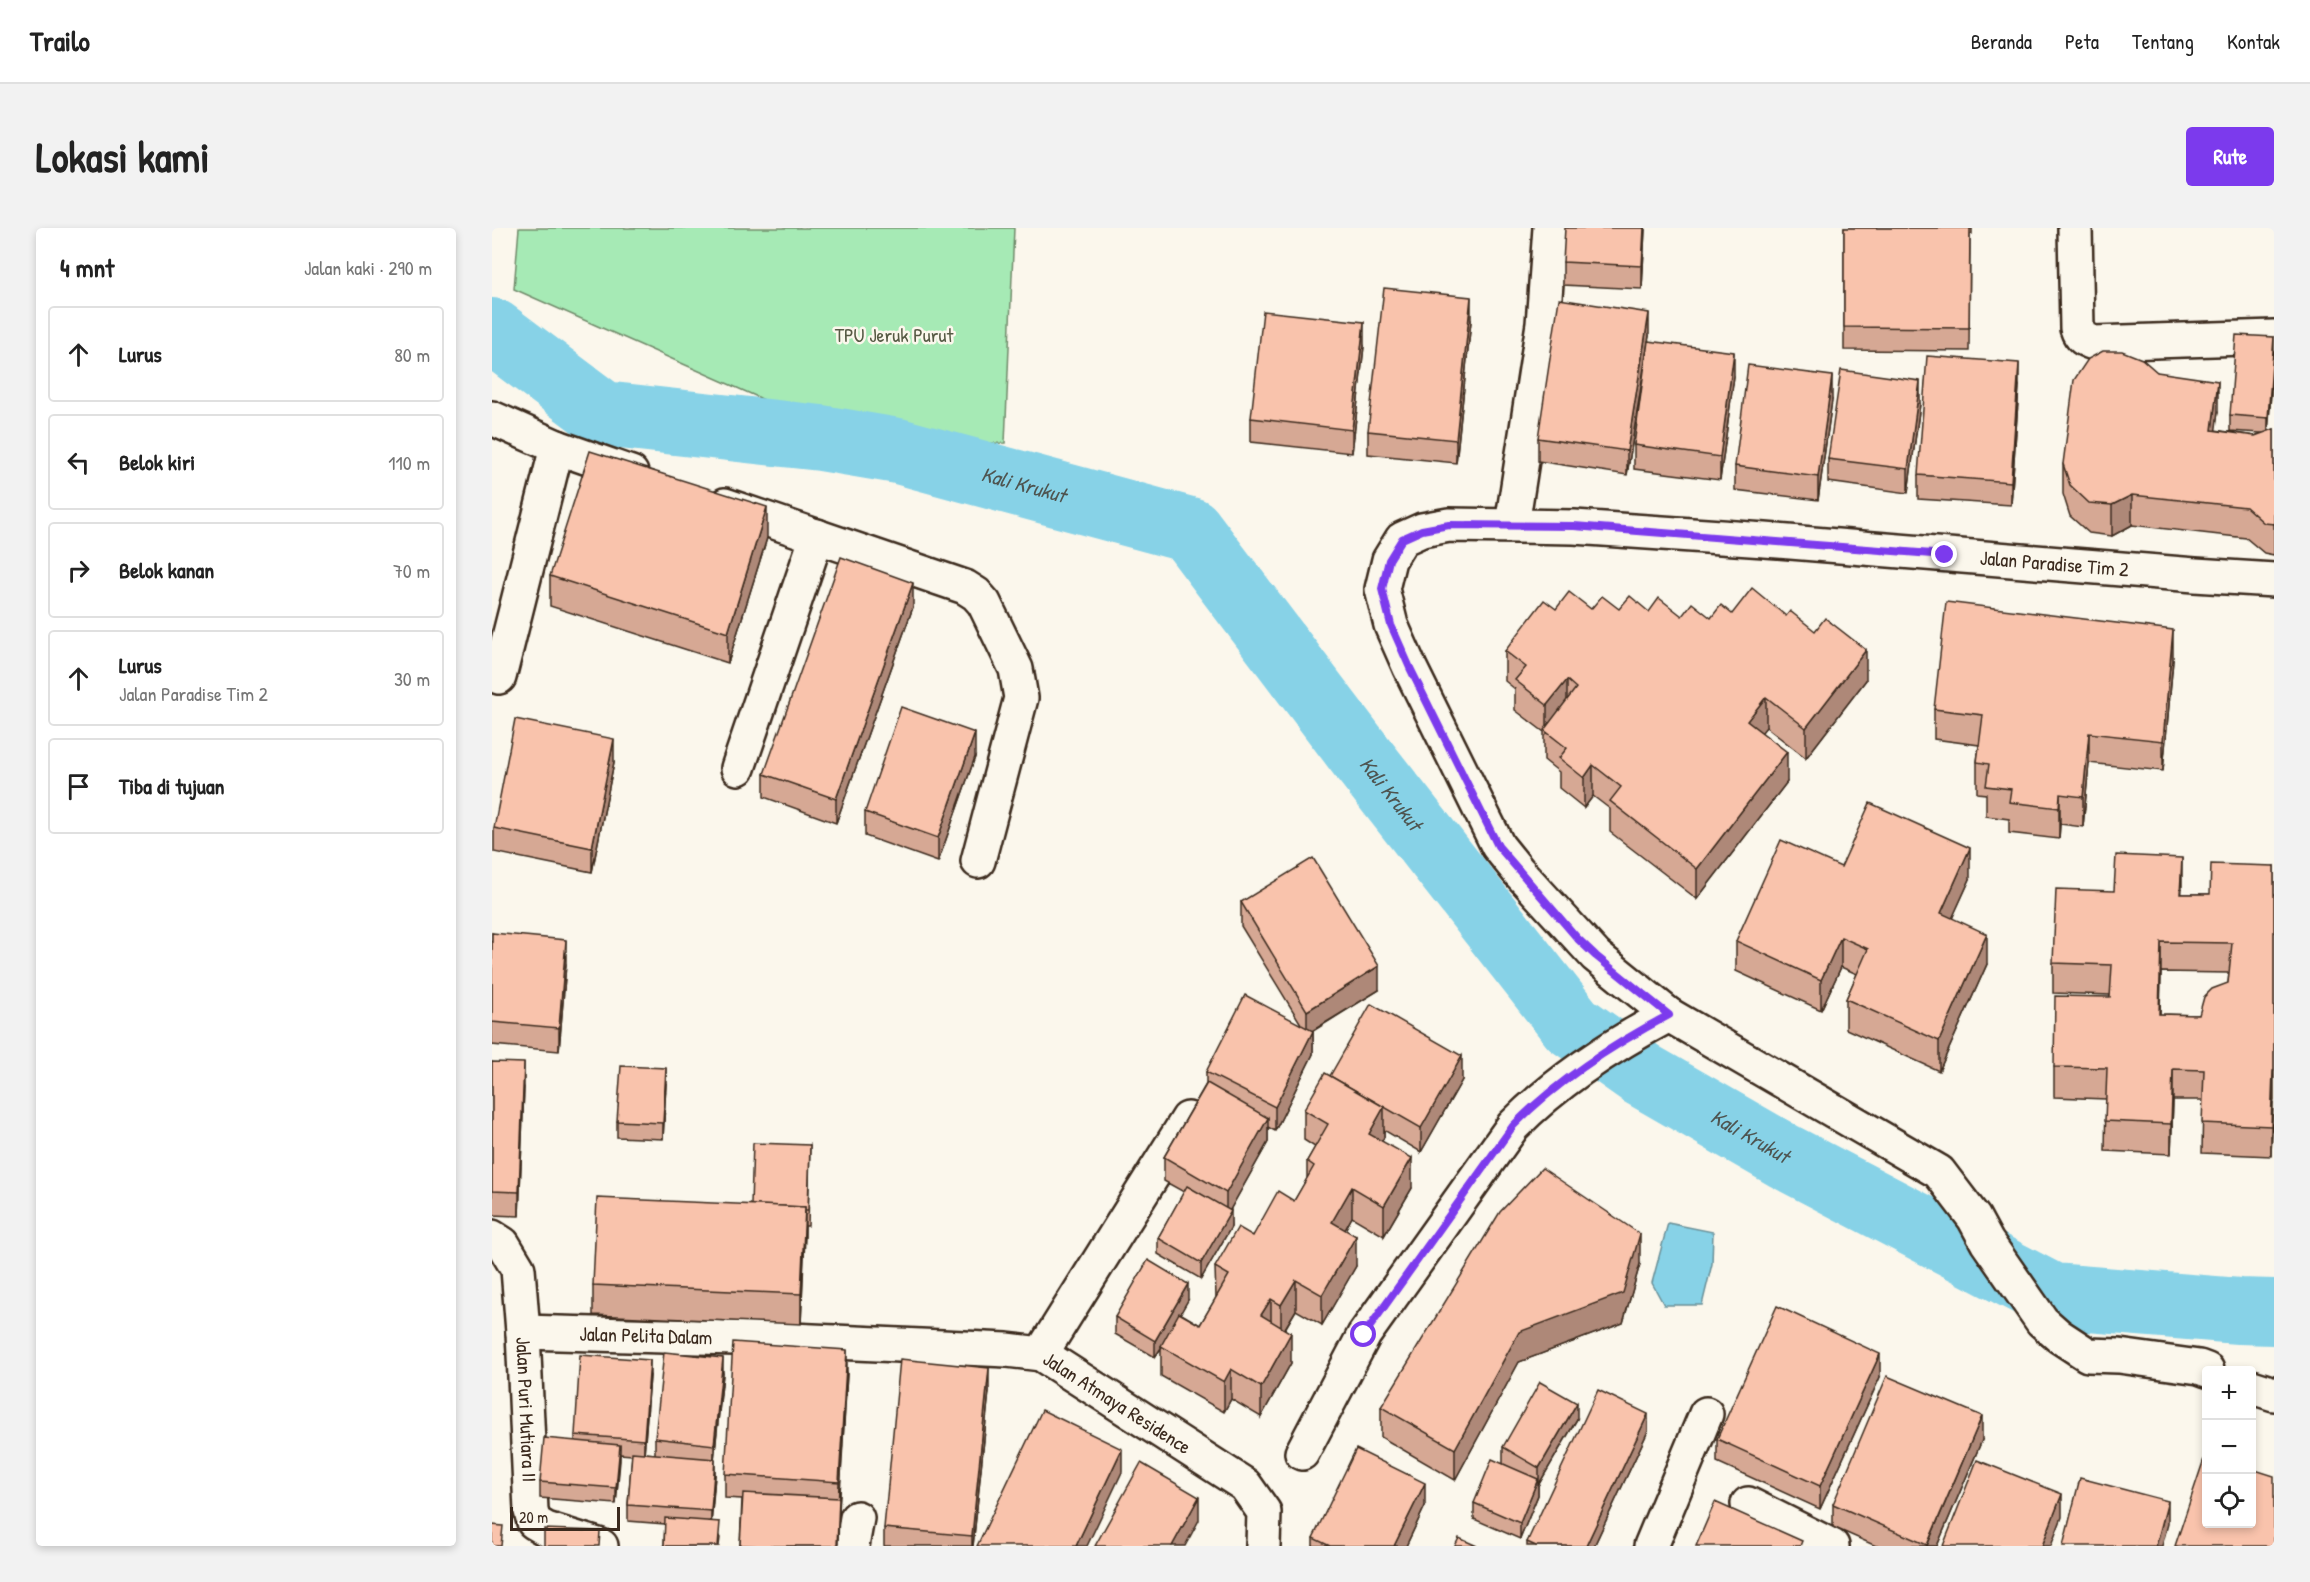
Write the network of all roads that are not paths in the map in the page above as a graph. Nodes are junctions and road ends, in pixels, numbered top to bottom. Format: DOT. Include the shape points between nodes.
graph roads {
  1 [pos="1550,228"];
  2 [pos="2075,228"];
  3 [pos="2274,337"];
  4 [pos="492,418"];
  5 [pos="557,447"];
  6 [pos="658,482"];
  7 [pos="692,494"];
  8 [pos="1512,525"];
  9 [pos="817,536"];
  10 [pos="2274,580"];
  11 [pos="499,677"];
  12 [pos="738,768"];
  13 [pos="978,861"];
  14 [pos="1657,1021"];
  15 [pos="1201,1098"];
  16 [pos="492,1237"];
  17 [pos="523,1332"];
  18 [pos="770,1339"];
  19 [pos="1041,1354"];
  20 [pos="2202,1368"];
  21 [pos="2256,1388"];
  22 [pos="2274,1394"];
  23 [pos="1706,1414"];
  24 [pos="1302,1453"];
  25 [pos="1748,1504"];
  26 [pos="601,1546"];
  27 [pos="1263,1546"];
  28 [pos="1651,1546"];
  29 [pos="1832,1546"];
  1 -- 8 [label="street" via="1543,324"];
  2 -- 3 [label="street" via="2077,328 2081,338 2094,343"];
  4 -- 5 [label="street"];
  5 -- 6 [label="street"];
  5 -- 11 [label="street"];
  7 -- 9 [label="street"];
  8 -- 10 [label="street, Jalan Paradise Tim 2" via="1574,526"];
  8 -- 14 [label="street, Jalan Paradise Tim 2" via="1449,525 1402,539 1389,560 1382,589 1391,625 1498,846"];
  9 -- 12 [label="street"];
  9 -- 13 [label="street" via="965,587 984,603 1016,669 1021,698"];
  14 -- 20 [label="street" via="1939,1172 2042,1321 2088,1355"];
  14 -- 24 [label="street" via="1571,1077 1513,1126 1364,1335"];
  15 -- 19 [label="street"];
  16 -- 17 [label="street, Jalan Puri Mutiara II" via="503,1244 518,1269"];
  17 -- 18 [label="street, Jalan Pelita Dalam"];
  17 -- 26 [label="street, Jalan Puri Mutiara II" via="534,1522"];
  18 -- 19 [label="street, Jalan Atmaya Residence"];
  19 -- 27 [label="street, Jalan Atmaya Residence" via="1245,1485 1264,1512"];
  21 -- 22 [label="street"];
  23 -- 28 [label="street"];
  25 -- 29 [label="street"];
}
